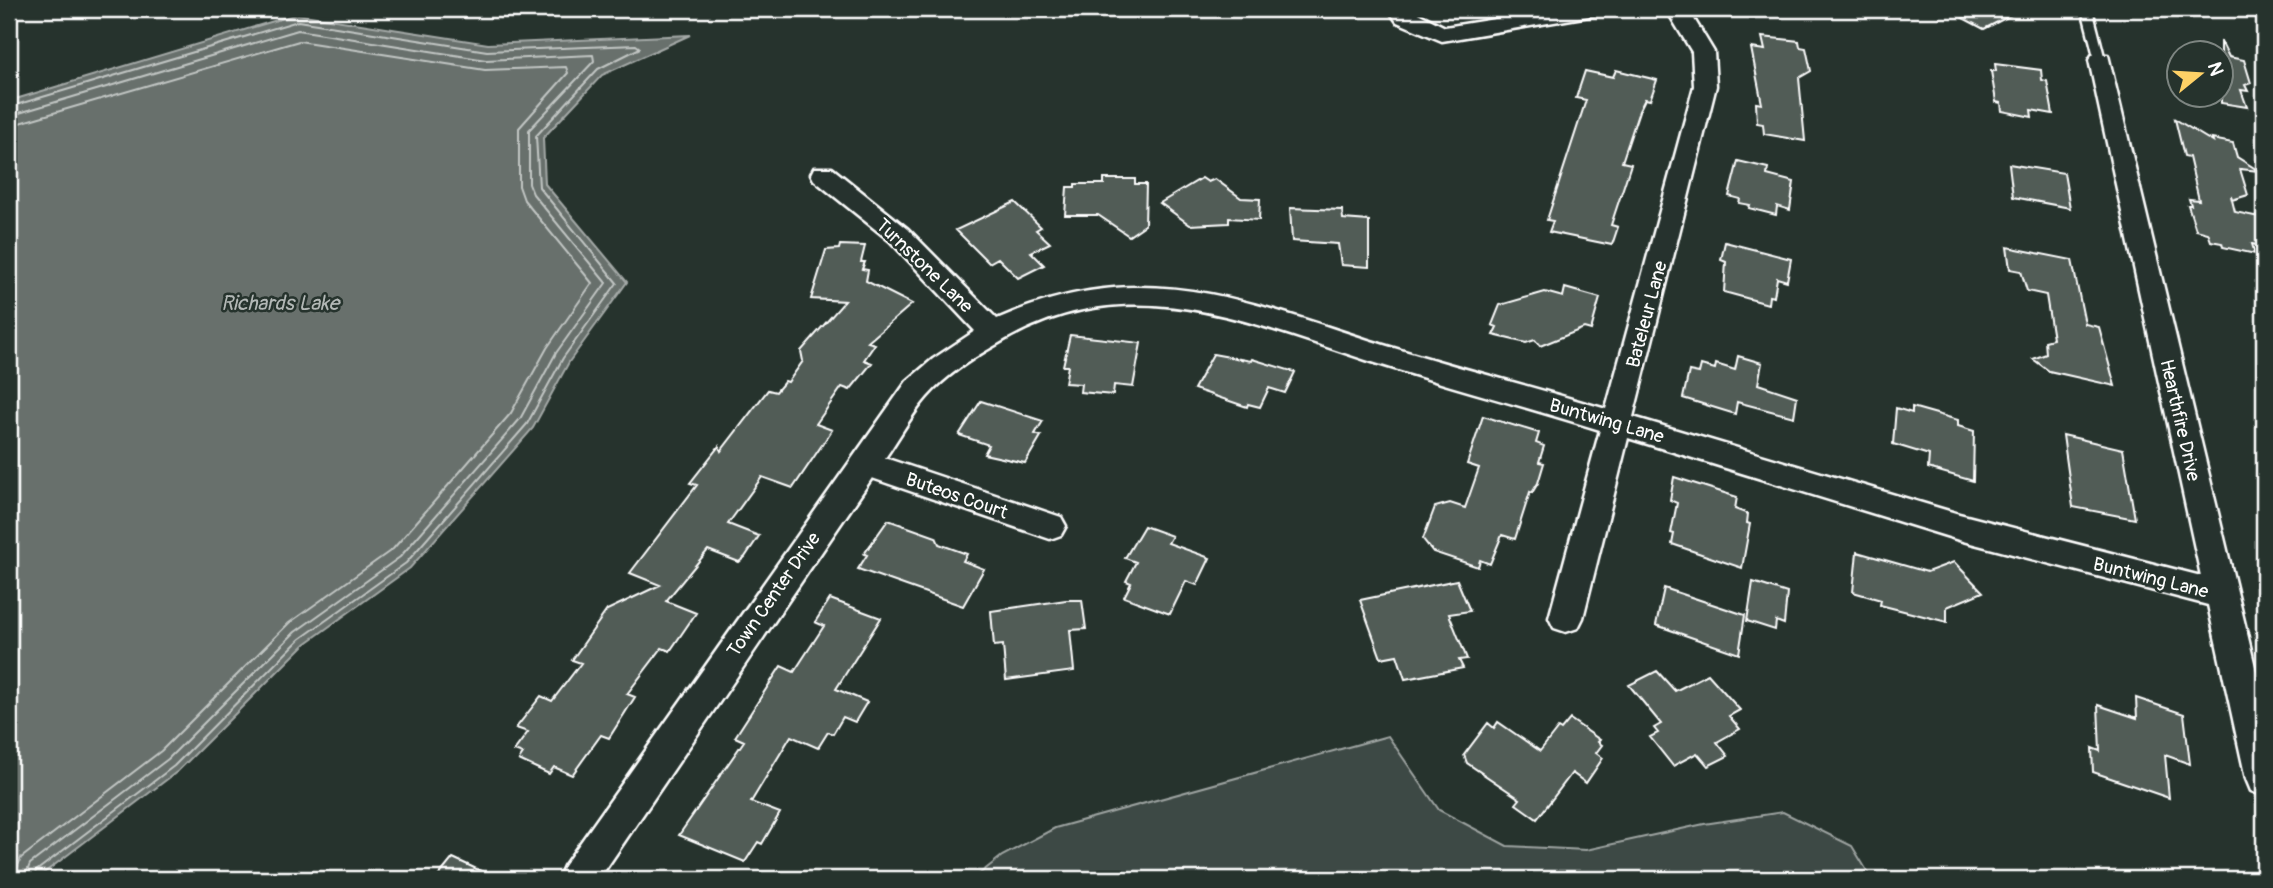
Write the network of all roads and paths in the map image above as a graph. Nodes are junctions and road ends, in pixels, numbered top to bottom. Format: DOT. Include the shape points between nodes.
graph roads {
  1 [pos="1399,9"];
  2 [pos="1595,9"];
  3 [pos="2087,9"];
  4 [pos="1680,14"];
  5 [pos="2100,60"];
  6 [pos="822,174"];
  7 [pos="992,331"];
  8 [pos="1618,422"];
  9 [pos="863,463"];
  10 [pos="1050,526"];
  11 [pos="2221,594"];
  12 [pos="1566,618"];
  13 [pos="2264,779"];
  14 [pos="577,879"];
  1 -- 2 [label="street" via="1405,17 1442,34"];
  3 -- 5 [label="lane"];
  4 -- 8 [label="street, Bateleur Lane" via="1703,52 1705,86"];
  5 -- 11 [label="street, Hearthfire Drive"];
  6 -- 7 [label="street, Turnstone Lane" via="900,235"];
  7 -- 8 [label="street, Buntwing Lane" via="1051,308 1088,300 1127,295 1196,298"];
  7 -- 9 [label="street, Town Center Drive" via="963,348 917,389"];
  8 -- 11 [label="street, Buntwing Lane" via="2034,548"];
  8 -- 12 [label="street, Bateleur Lane"];
  9 -- 10 [label="street, Buteos Court"];
  9 -- 14 [label="street, Town Center Drive"];
  11 -- 13 [label="street, Hearthfire Drive"];
}
